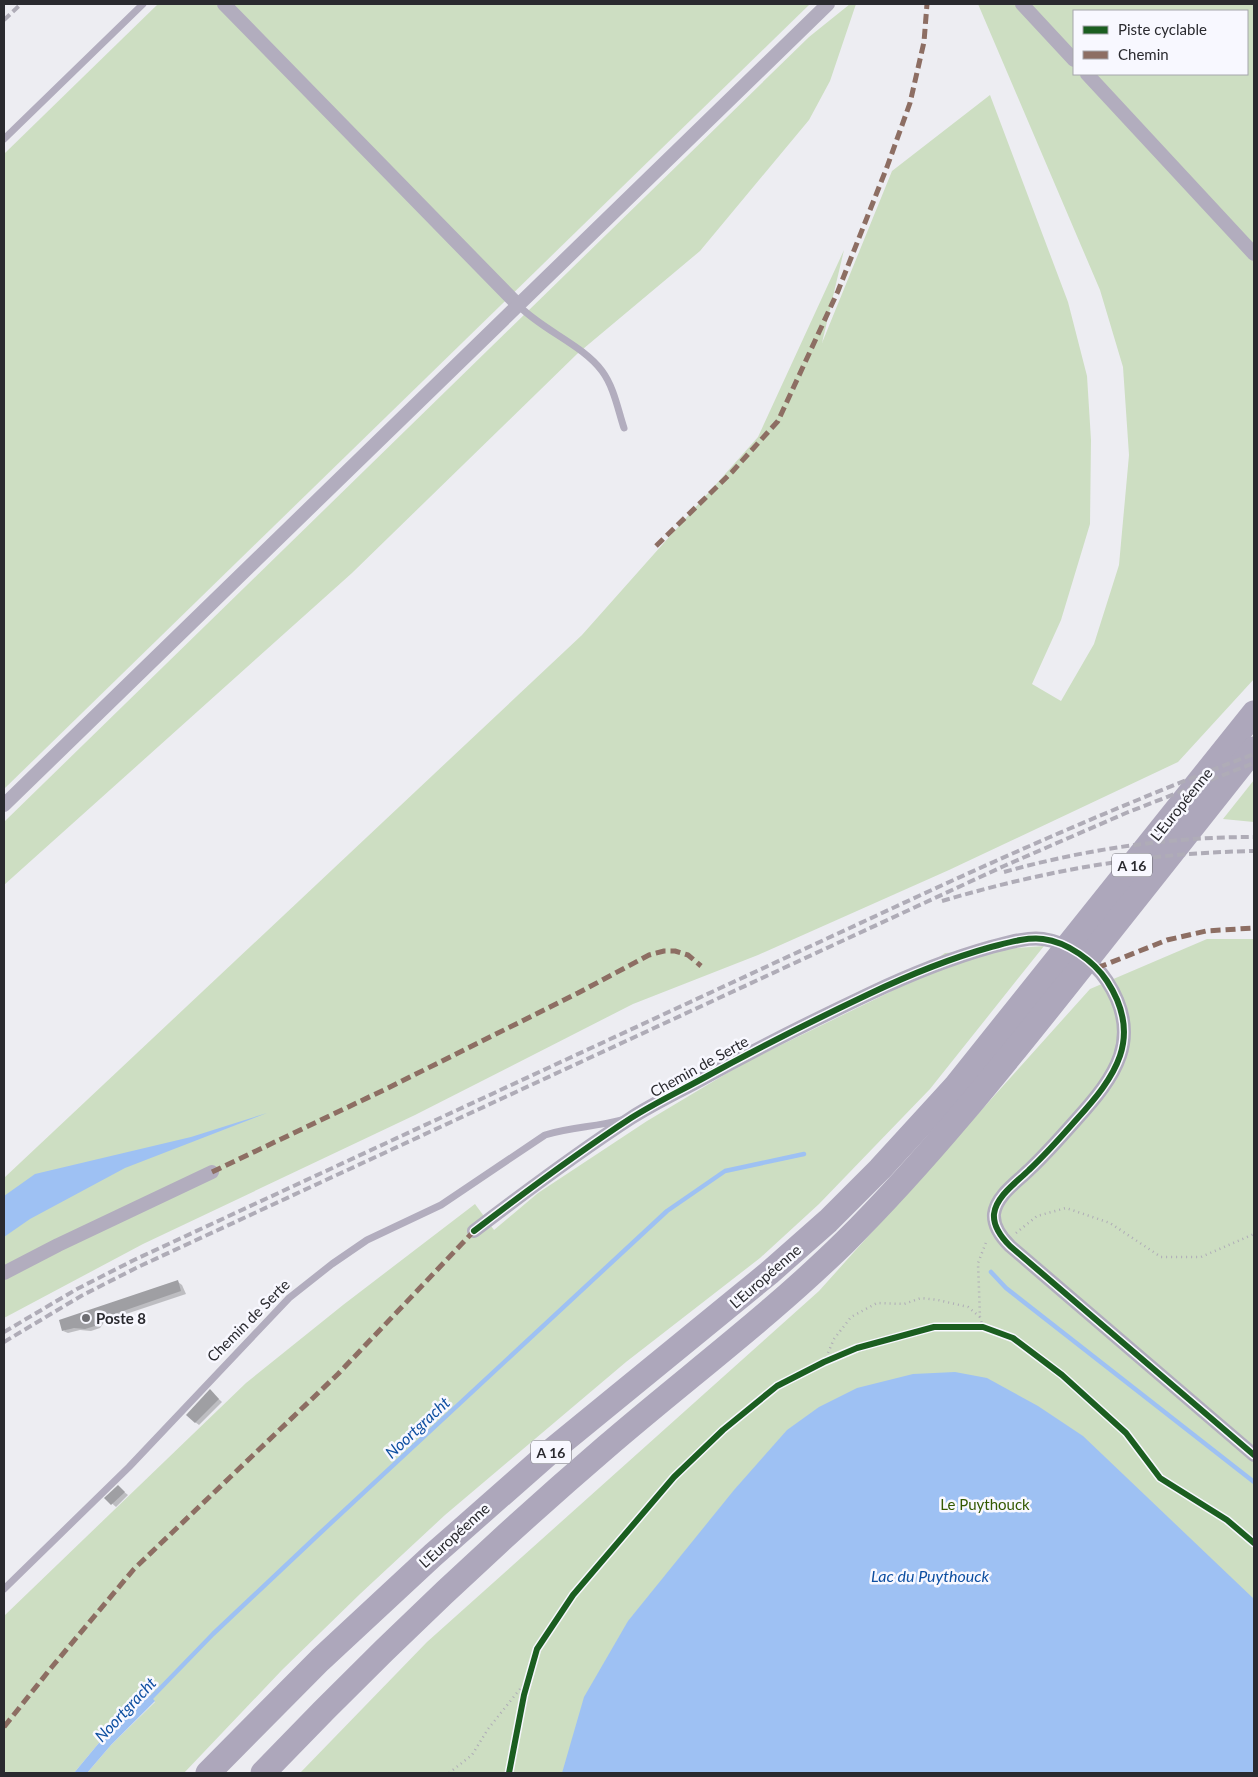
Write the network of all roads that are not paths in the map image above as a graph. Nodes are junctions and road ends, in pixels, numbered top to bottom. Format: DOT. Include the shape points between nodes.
graph roads {
  1 [pos="144,4"];
  2 [pos="224,4"];
  3 [pos="828,4"];
  4 [pos="1022,4"];
  5 [pos="1073,59"];
  6 [pos="1088,75"];
  7 [pos="4,139"];
  8 [pos="1254,254"];
  9 [pos="518,305"];
  10 [pos="624,428"];
  11 [pos="1254,713"];
  12 [pos="1254,749"];
  13 [pos="4,805"];
  14 [pos="1019,1026"];
  15 [pos="633,1116"];
  16 [pos="212,1172"];
  17 [pos="474,1231"];
  18 [pos="4,1272"];
  19 [pos="1254,1455"];
  20 [pos="4,1589"];
  21 [pos="208,1773"];
  22 [pos="263,1773"];
  1 -- 7 [label="lane"];
  2 -- 9 [label="street"];
  3 -- 9 [label="street"];
  4 -- 5 [label="street"];
  6 -- 8 [label="street"];
  9 -- 10 [label="lane" via="533,320 589,357 602,370"];
  9 -- 13 [label="street"];
  11 -- 14 [label="highway, L'Européenne / A 16"];
  12 -- 14 [label="highway, L'Européenne / A 16"];
  14 -- 21 [label="highway, L'Européenne / A 16" via="955,1087 926,1121 828,1220 723,1312 568,1437 450,1539 325,1655"];
  14 -- 22 [label="highway, L'Européenne / A 16" via="916,1167 844,1243 743,1334 606,1447 475,1562"];
  15 -- 17 [label="street"];
  15 -- 19 [label="street, Chemin de Serte" via="777,1038 917,972 968,954 1037,939 1074,951 1097,968 1111,987 1122,1014 1124,1036 1118,1063 1109,1082 1092,1103 1000,1199 994,1222 1003,1239"];
  15 -- 20 [label="lane, Chemin de Serte" via="610,1123 560,1130 546,1136 441,1205 367,1240 332,1264 289,1298 129,1467"];
  16 -- 18 [label="street"];
}
